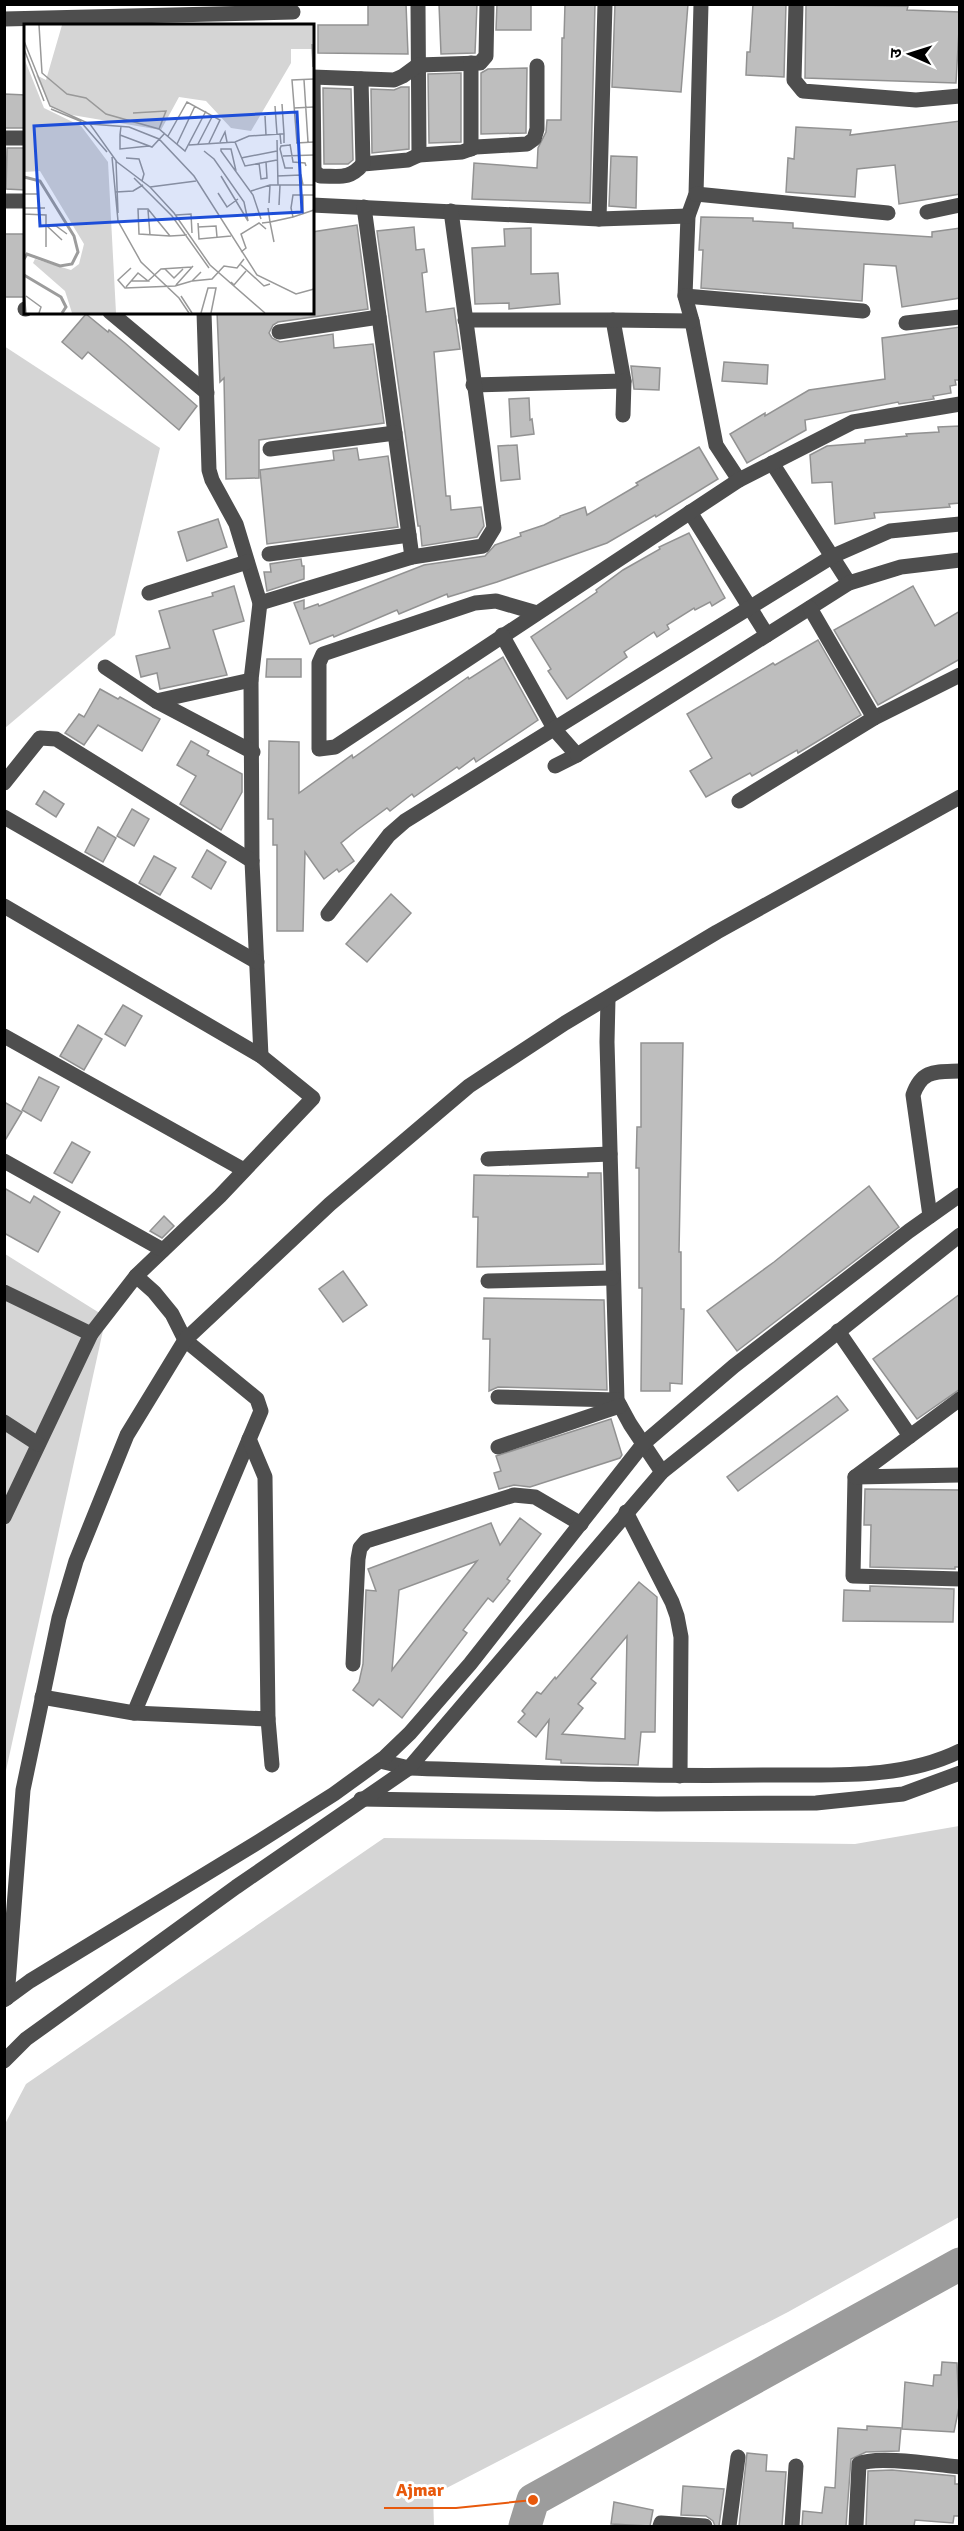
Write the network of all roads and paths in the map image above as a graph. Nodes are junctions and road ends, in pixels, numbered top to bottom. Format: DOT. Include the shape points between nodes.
graph roads {
  1 [pos="418,4"];
  2 [pos="487,4"];
  3 [pos="605,4"];
  4 [pos="701,4"];
  5 [pos="796,4"];
  6 [pos="293,14"];
  7 [pos="4,19"];
  8 [pos="471,63"];
  9 [pos="418,65"];
  10 [pos="537,66"];
  11 [pos="314,77"];
  12 [pos="362,79"];
  13 [pos="960,96"];
  14 [pos="314,126"];
  15 [pos="4,138"];
  16 [pos="24,138"];
  17 [pos="471,149"];
  18 [pos="419,155"];
  19 [pos="363,164"];
  20 [pos="696,195"];
  21 [pos="4,201"];
  22 [pos="24,201"];
  23 [pos="314,205"];
  24 [pos="960,205"];
  25 [pos="364,207"];
  26 [pos="451,211"];
  27 [pos="927,212"];
  28 [pos="888,213"];
  29 [pos="688,216"];
  30 [pos="599,219"];
  31 [pos="685,296"];
  32 [pos="863,311"];
  33 [pos="112,314"];
  34 [pos="204,314"];
  35 [pos="379,317"];
  36 [pos="960,317"];
  37 [pos="465,320"];
  38 [pos="613,320"];
  39 [pos="692,321"];
  40 [pos="906,323"];
  41 [pos="279,332"];
  42 [pos="624,381"];
  43 [pos="473,385"];
  44 [pos="207,393"];
  45 [pos="960,404"];
  46 [pos="623,415"];
  47 [pos="395,434"];
  48 [pos="270,449"];
  49 [pos="772,463"];
  50 [pos="738,480"];
  51 [pos="690,512"];
  52 [pos="960,524"];
  53 [pos="409,535"];
  54 [pos="269,554"];
  55 [pos="833,556"];
  56 [pos="412,557"];
  57 [pos="960,560"];
  58 [pos="247,562"];
  59 [pos="849,583"];
  60 [pos="148,593"];
  61 [pos="260,603"];
  62 [pos="750,607"];
  63 [pos="810,609"];
  64 [pos="537,613"];
  65 [pos="502,635"];
  66 [pos="767,635"];
  67 [pos="105,667"];
  68 [pos="960,675"];
  69 [pos="251,680"];
  70 [pos="156,702"];
  71 [pos="874,718"];
  72 [pos="555,730"];
  73 [pos="253,752"];
  74 [pos="577,755"];
  75 [pos="555,766"];
  76 [pos="4,783"];
  77 [pos="960,797"];
  78 [pos="739,801"];
  79 [pos="4,817"];
  80 [pos="252,861"];
  81 [pos="4,906"];
  82 [pos="328,914"];
  83 [pos="257,962"];
  84 [pos="608,999"];
  85 [pos="4,1036"];
  86 [pos="261,1056"];
  87 [pos="960,1071"];
  88 [pos="610,1154"];
  89 [pos="488,1159"];
  90 [pos="4,1161"];
  91 [pos="244,1170"];
  92 [pos="960,1195"];
  93 [pos="930,1216"];
  94 [pos="960,1235"];
  95 [pos="163,1250"];
  96 [pos="136,1276"];
  97 [pos="612,1278"];
  98 [pos="488,1281"];
  99 [pos="4,1292"];
  100 [pos="838,1330"];
  101 [pos="91,1334"];
  102 [pos="185,1340"];
  103 [pos="498,1397"];
  104 [pos="960,1399"];
  105 [pos="619,1403"];
  106 [pos="4,1422"];
  107 [pos="910,1436"];
  108 [pos="249,1439"];
  109 [pos="644,1443"];
  110 [pos="38,1444"];
  111 [pos="498,1447"];
  112 [pos="662,1472"];
  113 [pos="960,1475"];
  114 [pos="855,1477"];
  115 [pos="5,1511"];
  116 [pos="626,1512"];
  117 [pos="581,1524"];
  118 [pos="960,1579"];
  119 [pos="353,1664"];
  120 [pos="42,1698"];
  121 [pos="134,1713"];
  122 [pos="268,1719"];
  123 [pos="960,1751"];
  124 [pos="380,1761"];
  125 [pos="272,1765"];
  126 [pos="409,1768"];
  127 [pos="960,1773"];
  128 [pos="681,1776"];
  129 [pos="334,1794"];
  130 [pos="363,1800"];
  131 [pos="6,1999"];
  132 [pos="4,2061"];
  133 [pos="738,2457"];
  134 [pos="796,2466"];
  135 [pos="960,2467"];
  136 [pos="660,2526"];
  137 [pos="705,2526"];
  138 [pos="729,2526"];
  139 [pos="792,2526"];
  140 [pos="856,2526"];
  1 -- 9 [label="street"];
  2 -- 8 [label="street" via="486,56 480,63"];
  3 -- 30 [label="street"];
  4 -- 20 [label="street"];
  5 -- 13 [label="street" via="794,80 803,92 916,100"];
  6 -- 7 [label="street"];
  8 -- 9 [label="street"];
  8 -- 17 [label="street"];
  9 -- 12 [label="street" via="394,80"];
  9 -- 18 [label="street"];
  10 -- 17 [label="street" via="534,139 527,144"];
  11 -- 12 [label="street"];
  12 -- 19 [label="street"];
  14 -- 19 [label="street" via="316,174 349,176"];
  15 -- 16 [label="street"];
  17 -- 18 [label="street"];
  18 -- 19 [label="street" via="408,160"];
  20 -- 28 [label="street"];
  20 -- 29 [label="street"];
  21 -- 22 [label="street"];
  23 -- 25 [label="street"];
  24 -- 27 [label="street"];
  25 -- 26 [label="street"];
  25 -- 35 [label="street"];
  26 -- 30 [label="street"];
  26 -- 37 [label="street"];
  29 -- 30 [label="street"];
  29 -- 31 [label="street"];
  31 -- 32 [label="street"];
  31 -- 39 [label="street"];
  33 -- 44 [label="street"];
  34 -- 44 [label="street"];
  35 -- 41 [label="street"];
  35 -- 47 [label="street"];
  36 -- 40 [label="street"];
  37 -- 38 [label="street"];
  37 -- 43 [label="street"];
  38 -- 39 [label="street"];
  38 -- 42 [label="street"];
  39 -- 50 [label="street" via="716,445"];
  42 -- 43 [label="street"];
  42 -- 46 [label="street"];
  43 -- 56 [label="street" via="494,528 483,546"];
  44 -- 58 [label="street" via="212,480 236,524"];
  45 -- 49 [label="street" via="853,422"];
  47 -- 48 [label="street"];
  47 -- 53 [label="street"];
  49 -- 50 [label="street"];
  49 -- 55 [label="street"];
  50 -- 51 [label="street"];
  51 -- 62 [label="street"];
  51 -- 64 [label="street"];
  52 -- 55 [label="street" via="890,531"];
  53 -- 54 [label="street"];
  53 -- 56 [label="street"];
  55 -- 59 [label="street"];
  55 -- 62 [label="street"];
  56 -- 61 [label="street"];
  57 -- 59 [label="street" via="901,567"];
  58 -- 60 [label="street"];
  58 -- 61 [label="street"];
  59 -- 63 [label="street"];
  61 -- 69 [label="street"];
  62 -- 66 [label="street"];
  62 -- 72 [label="street"];
  63 -- 66 [label="street"];
  63 -- 71 [label="street"];
  64 -- 65 [label="street"];
  64 -- 65 [label="street" via="496,601 475,603 323,654 319,663 319,750 335,747"];
  65 -- 72 [label="street"];
  66 -- 74 [label="street"];
  67 -- 70 [label="street"];
  68 -- 71 [label="street"];
  69 -- 70 [label="street"];
  69 -- 73 [label="street"];
  70 -- 73 [label="street"];
  71 -- 78 [label="street"];
  72 -- 74 [label="street"];
  72 -- 82 [label="street" via="405,821 389,835"];
  73 -- 80 [label="street"];
  74 -- 75 [label="street"];
  76 -- 80 [label="street" via="40,738 56,739"];
  77 -- 84 [label="street" via="717,932"];
  79 -- 83 [label="street"];
  80 -- 83 [label="street"];
  81 -- 86 [label="street"];
  83 -- 86 [label="street"];
  84 -- 88 [label="street"];
  84 -- 102 [label="street" via="469,1086 330,1204"];
  85 -- 91 [label="street"];
  86 -- 91 [label="street" via="313,1098"];
  87 -- 93 [label="street" via="930,1072 913,1095"];
  88 -- 89 [label="street"];
  88 -- 97 [label="street"];
  90 -- 95 [label="street"];
  91 -- 95 [label="street"];
  92 -- 93 [label="street"];
  93 -- 109 [label="street" via="734,1366"];
  94 -- 100 [label="street"];
  95 -- 96 [label="street"];
  96 -- 101 [label="street"];
  96 -- 102 [label="street" via="172,1314"];
  97 -- 98 [label="street"];
  97 -- 105 [label="street"];
  99 -- 101 [label="street"];
  100 -- 107 [label="street"];
  100 -- 112 [label="street"];
  101 -- 110 [label="street"];
  102 -- 108 [label="street" via="257,1399 261,1411"];
  102 -- 120 [label="street" via="127,1435 76,1561"];
  103 -- 105 [label="street"];
  104 -- 107 [label="street"];
  105 -- 109 [label="street"];
  105 -- 111 [label="street"];
  106 -- 110 [label="street"];
  107 -- 114 [label="street"];
  108 -- 121 [label="street"];
  108 -- 122 [label="street" via="265,1477"];
  109 -- 112 [label="street"];
  109 -- 117 [label="street"];
  110 -- 115 [label="street"];
  112 -- 116 [label="street"];
  113 -- 114 [label="street"];
  114 -- 118 [label="street" via="853,1576"];
  116 -- 126 [label="street"];
  116 -- 128 [label="street" via="677,1616 681,1637"];
  117 -- 119 [label="street" via="535,1497 514,1495 366,1541 358,1558"];
  117 -- 124 [label="street" via="410,1733"];
  120 -- 121 [label="street"];
  120 -- 131 [label="street" via="23,1790"];
  121 -- 122 [label="street"];
  122 -- 125 [label="street"];
  123 -- 128 [label="street" via="916,1767 871,1774"];
  124 -- 126 [label="street"];
  124 -- 129 [label="street"];
  126 -- 128 [label="street"];
  126 -- 130 [label="street"];
  127 -- 130 [label="street" via="903,1794 816,1803"];
  129 -- 130 [label="street"];
  129 -- 131 [label="street"];
  130 -- 132 [label="street" via="36,2032"];
  133 -- 138 [label="street"];
  134 -- 139 [label="street"];
  135 -- 140 [label="street" via="878,2460 859,2464"];
  136 -- 137 [label="street"];
}
